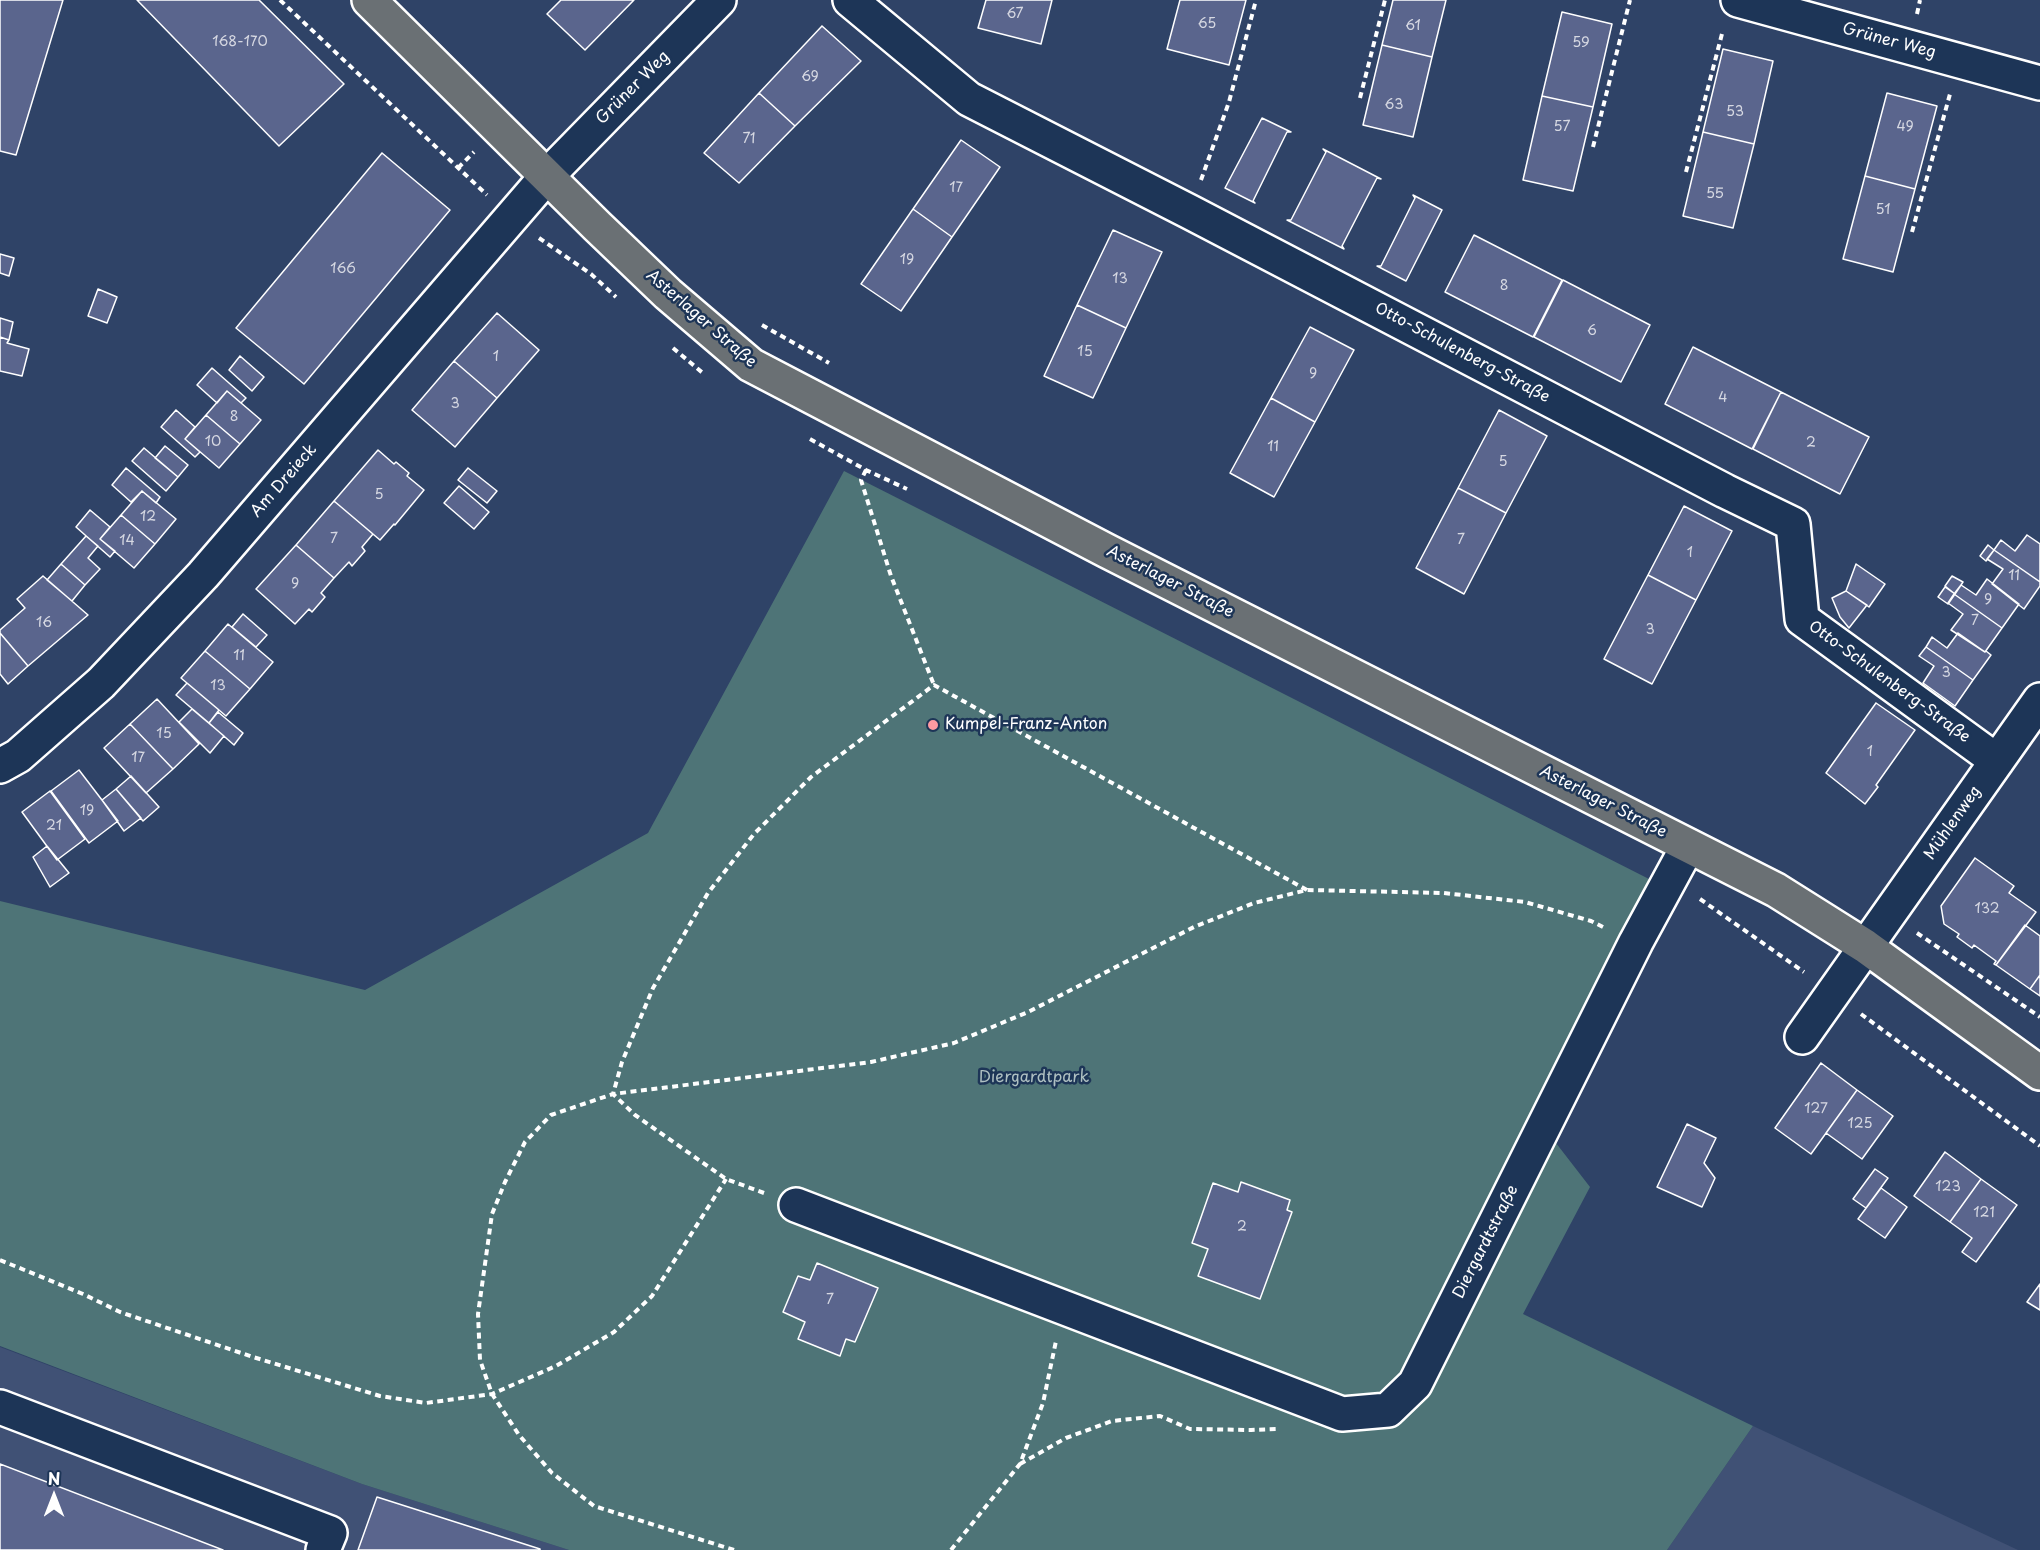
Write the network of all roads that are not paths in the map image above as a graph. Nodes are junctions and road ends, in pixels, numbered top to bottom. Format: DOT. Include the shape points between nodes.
graph roads {
  1 [pos="369,0"];
  2 [pos="718,0"];
  3 [pos="850,0"];
  4 [pos="1731,11"];
  5 [pos="2040,83"];
  6 [pos="548,176"];
  7 [pos="2040,700"];
  8 [pos="1997,761"];
  9 [pos="0,766"];
  10 [pos="1688,846"];
  11 [pos="1865,946"];
  12 [pos="1802,1037"];
  13 [pos="2040,1073"];
  14 [pos="796,1205"];
  15 [pos="0,1407"];
  16 [pos="323,1550"];
  1 -- 6 [label="main road, Asterlager Straße"];
  2 -- 6 [label="street, Grüner Weg"];
  3 -- 8 [label="street, Otto-Schulenberg-Straße" via="969,99 1793,524 1802,619"];
  4 -- 5 [label="street, Grüner Weg" via="1959,60"];
  6 -- 9 [label="street, Am Dreieck" via="203,575 101,683 18,756"];
  6 -- 10 [label="main road, Asterlager Straße" via="668,294 751,365"];
  7 -- 8 [label="street, Mühlenweg"];
  8 -- 11 [label="street, Mühlenweg"];
  10 -- 11 [label="main road, Asterlager Straße" via="1776,890"];
  10 -- 14 [label="street, Diergardtstraße" via="1415,1384 1388,1410 1342,1414"];
  11 -- 12 [label="street, Mühlenweg"];
  11 -- 13 [label="main road, Asterlager Straße"];
  15 -- 16 [label="street" via="330,1533"];
}
